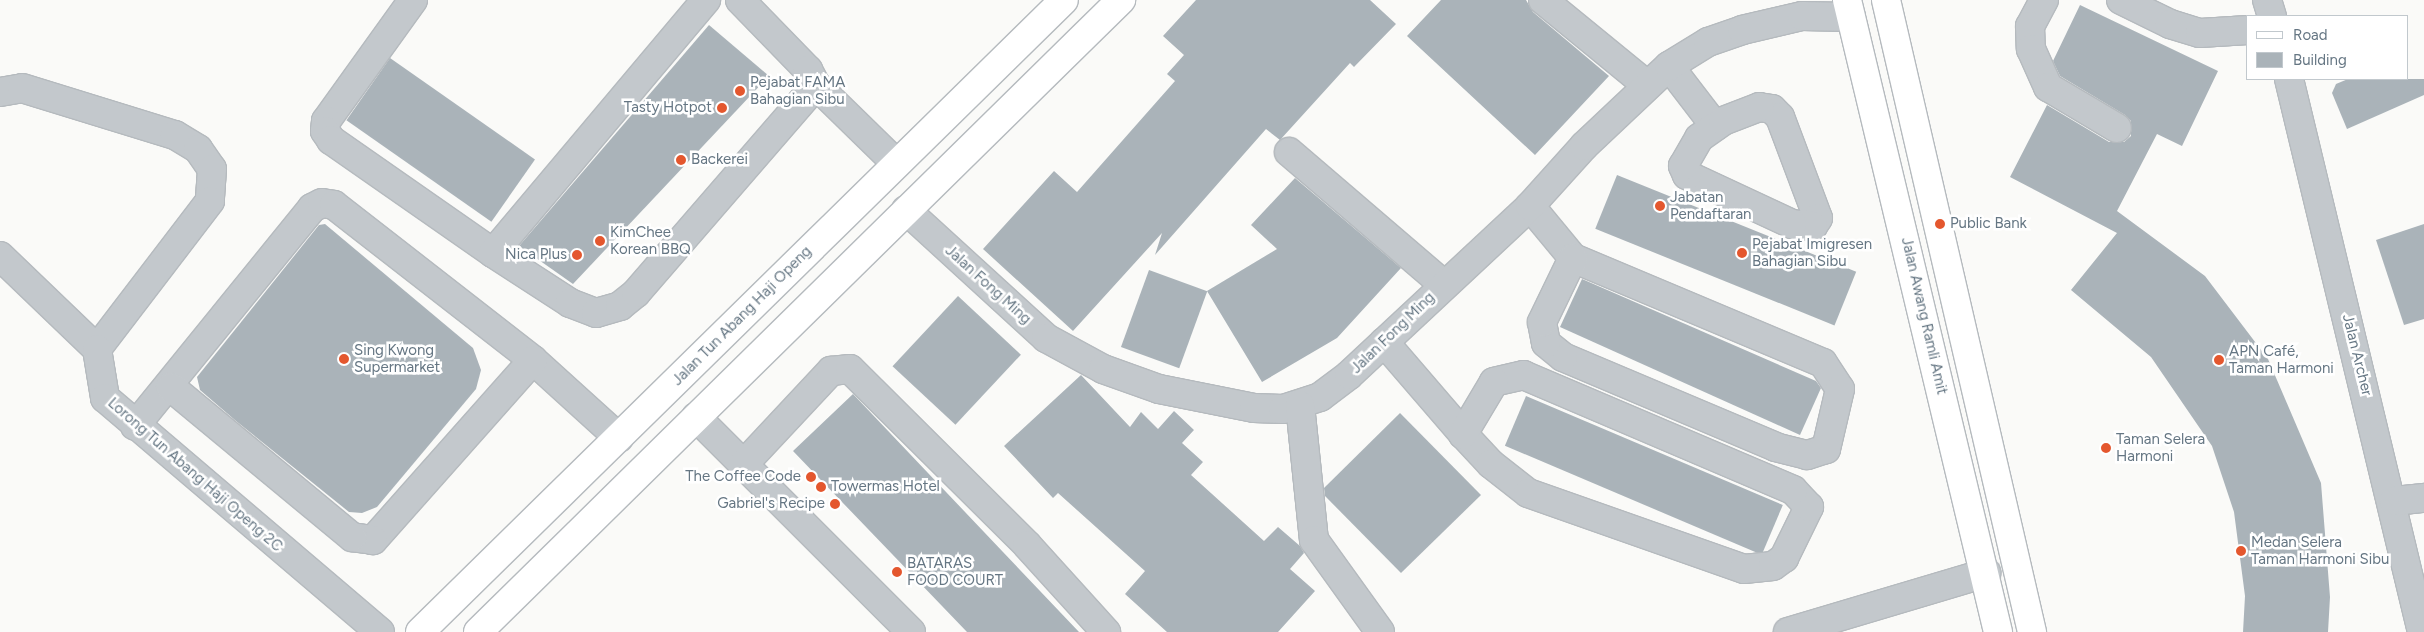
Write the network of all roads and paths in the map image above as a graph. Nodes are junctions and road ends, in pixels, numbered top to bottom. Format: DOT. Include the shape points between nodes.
graph roads {
  1 [pos="413,0"];
  2 [pos="706,0"];
  3 [pos="740,0"];
  4 [pos="1064,0"];
  5 [pos="1121,0"];
  6 [pos="1543,0"];
  7 [pos="1886,0"];
  8 [pos="2044,0"];
  9 [pos="2121,0"];
  10 [pos="2268,0"];
  11 [pos="1849,8"];
  12 [pos="2272,15"];
  13 [pos="2246,30"];
  14 [pos="1669,66"];
  15 [pos="2289,80"];
  16 [pos="816,85"];
  17 [pos="1647,85"];
  18 [pos="0,92"];
  19 [pos="1715,126"];
  20 [pos="2117,128"];
  21 [pos="1289,152"];
  22 [pos="896,163"];
  23 [pos="1530,206"];
  24 [pos="906,210"];
  25 [pos="492,253"];
  26 [pos="0,256"];
  27 [pos="1573,258"];
  28 [pos="1444,284"];
  29 [pos="1384,342"];
  30 [pos="97,349"];
  31 [pos="533,360"];
  32 [pos="171,387"];
  33 [pos="1300,405"];
  34 [pos="696,417"];
  35 [pos="135,426"];
  36 [pos="1463,434"];
  37 [pos="619,438"];
  38 [pos="743,464"];
  39 [pos="2424,498"];
  40 [pos="2394,501"];
  41 [pos="1986,573"];
  42 [pos="380,632"];
  43 [pos="420,632"];
  44 [pos="478,632"];
  45 [pos="911,632"];
  46 [pos="1106,632"];
  47 [pos="1380,632"];
  48 [pos="1788,632"];
  49 [pos="1998,632"];
  50 [pos="2032,632"];
  51 [pos="2422,632"];
  1 -- 25 [label="street" via="326,121 326,131 331,140"];
  2 -- 25 [label="street"];
  3 -- 16 [label="street" via="808,70"];
  4 -- 22 [label="main road, Jalan Tun Abang Haji Openg"];
  5 -- 24 [label="main road"];
  6 -- 17 [label="street"];
  7 -- 50 [label="main road"];
  8 -- 20 [label="street" via="2030,26 2030,41 2048,87"];
  9 -- 13 [label="street" via="2170,24 2200,33"];
  10 -- 12 [label="street"];
  11 -- 14 [label="street, Jalan Fong Ming" via="1742,30 1708,42"];
  11 -- 41 [label="main road, Jalan Awang Ramli Amit"];
  14 -- 17 [label="street, Jalan Fong Ming"];
  14 -- 19 [label="street"];
  15 -- 40 [label="street, Jalan Archer"];
  16 -- 22 [label="street"];
  16 -- 25 [label="street" via="620,306 596,313 570,303"];
  17 -- 23 [label="street, Jalan Fong Ming"];
  18 -- 30 [label="street" via="22,88 175,135 198,149 212,170 210,201"];
  19 -- 19 [label="street" via="1759,106 1772,109 1780,117 1818,218 1813,226 1792,224 1687,175 1683,166 1688,154"];
  21 -- 28 [label="street"];
  22 -- 37 [label="main road, Jalan Tun Abang Haji Openg"];
  23 -- 27 [label="street"];
  23 -- 28 [label="street, Jalan Fong Ming"];
  24 -- 33 [label="street, Jalan Fong Ming" via="1046,338 1103,369 1159,389 1254,408"];
  24 -- 34 [label="main road"];
  26 -- 30 [label="street"];
  27 -- 27 [label="street" via="1823,363 1840,389 1826,449 1807,455 1776,448 1563,357 1546,343 1542,322"];
  28 -- 29 [label="street, Jalan Fong Ming"];
  29 -- 33 [label="street, Jalan Fong Ming" via="1349,375"];
  29 -- 36 [label="street"];
  30 -- 35 [label="street, Lorong Tun Abang Haji Openg 2C" via="102,393"];
  31 -- 32 [label="street" via="374,540 352,536"];
  31 -- 32 [label="street" via="334,205 322,202 312,208"];
  31 -- 37 [label="street"];
  32 -- 35 [label="street"];
  33 -- 47 [label="street" via="1314,540"];
  34 -- 38 [label="street"];
  34 -- 44 [label="main road"];
  35 -- 42 [label="street, Lorong Tun Abang Haji Openg 2C"];
  36 -- 36 [label="street" via="1528,493 1744,570 1773,566 1784,558 1809,507 1793,490 1524,376 1494,382"];
  37 -- 43 [label="main road, Jalan Tun Abang Haji Openg"];
  38 -- 45 [label="street"];
  38 -- 46 [label="street" via="831,371 850,369"];
  39 -- 40 [label="street"];
  40 -- 51 [label="street, Jalan Archer"];
  41 -- 48 [label="street"];
  41 -- 49 [label="main road, Jalan Awang Ramli Amit"];
}
